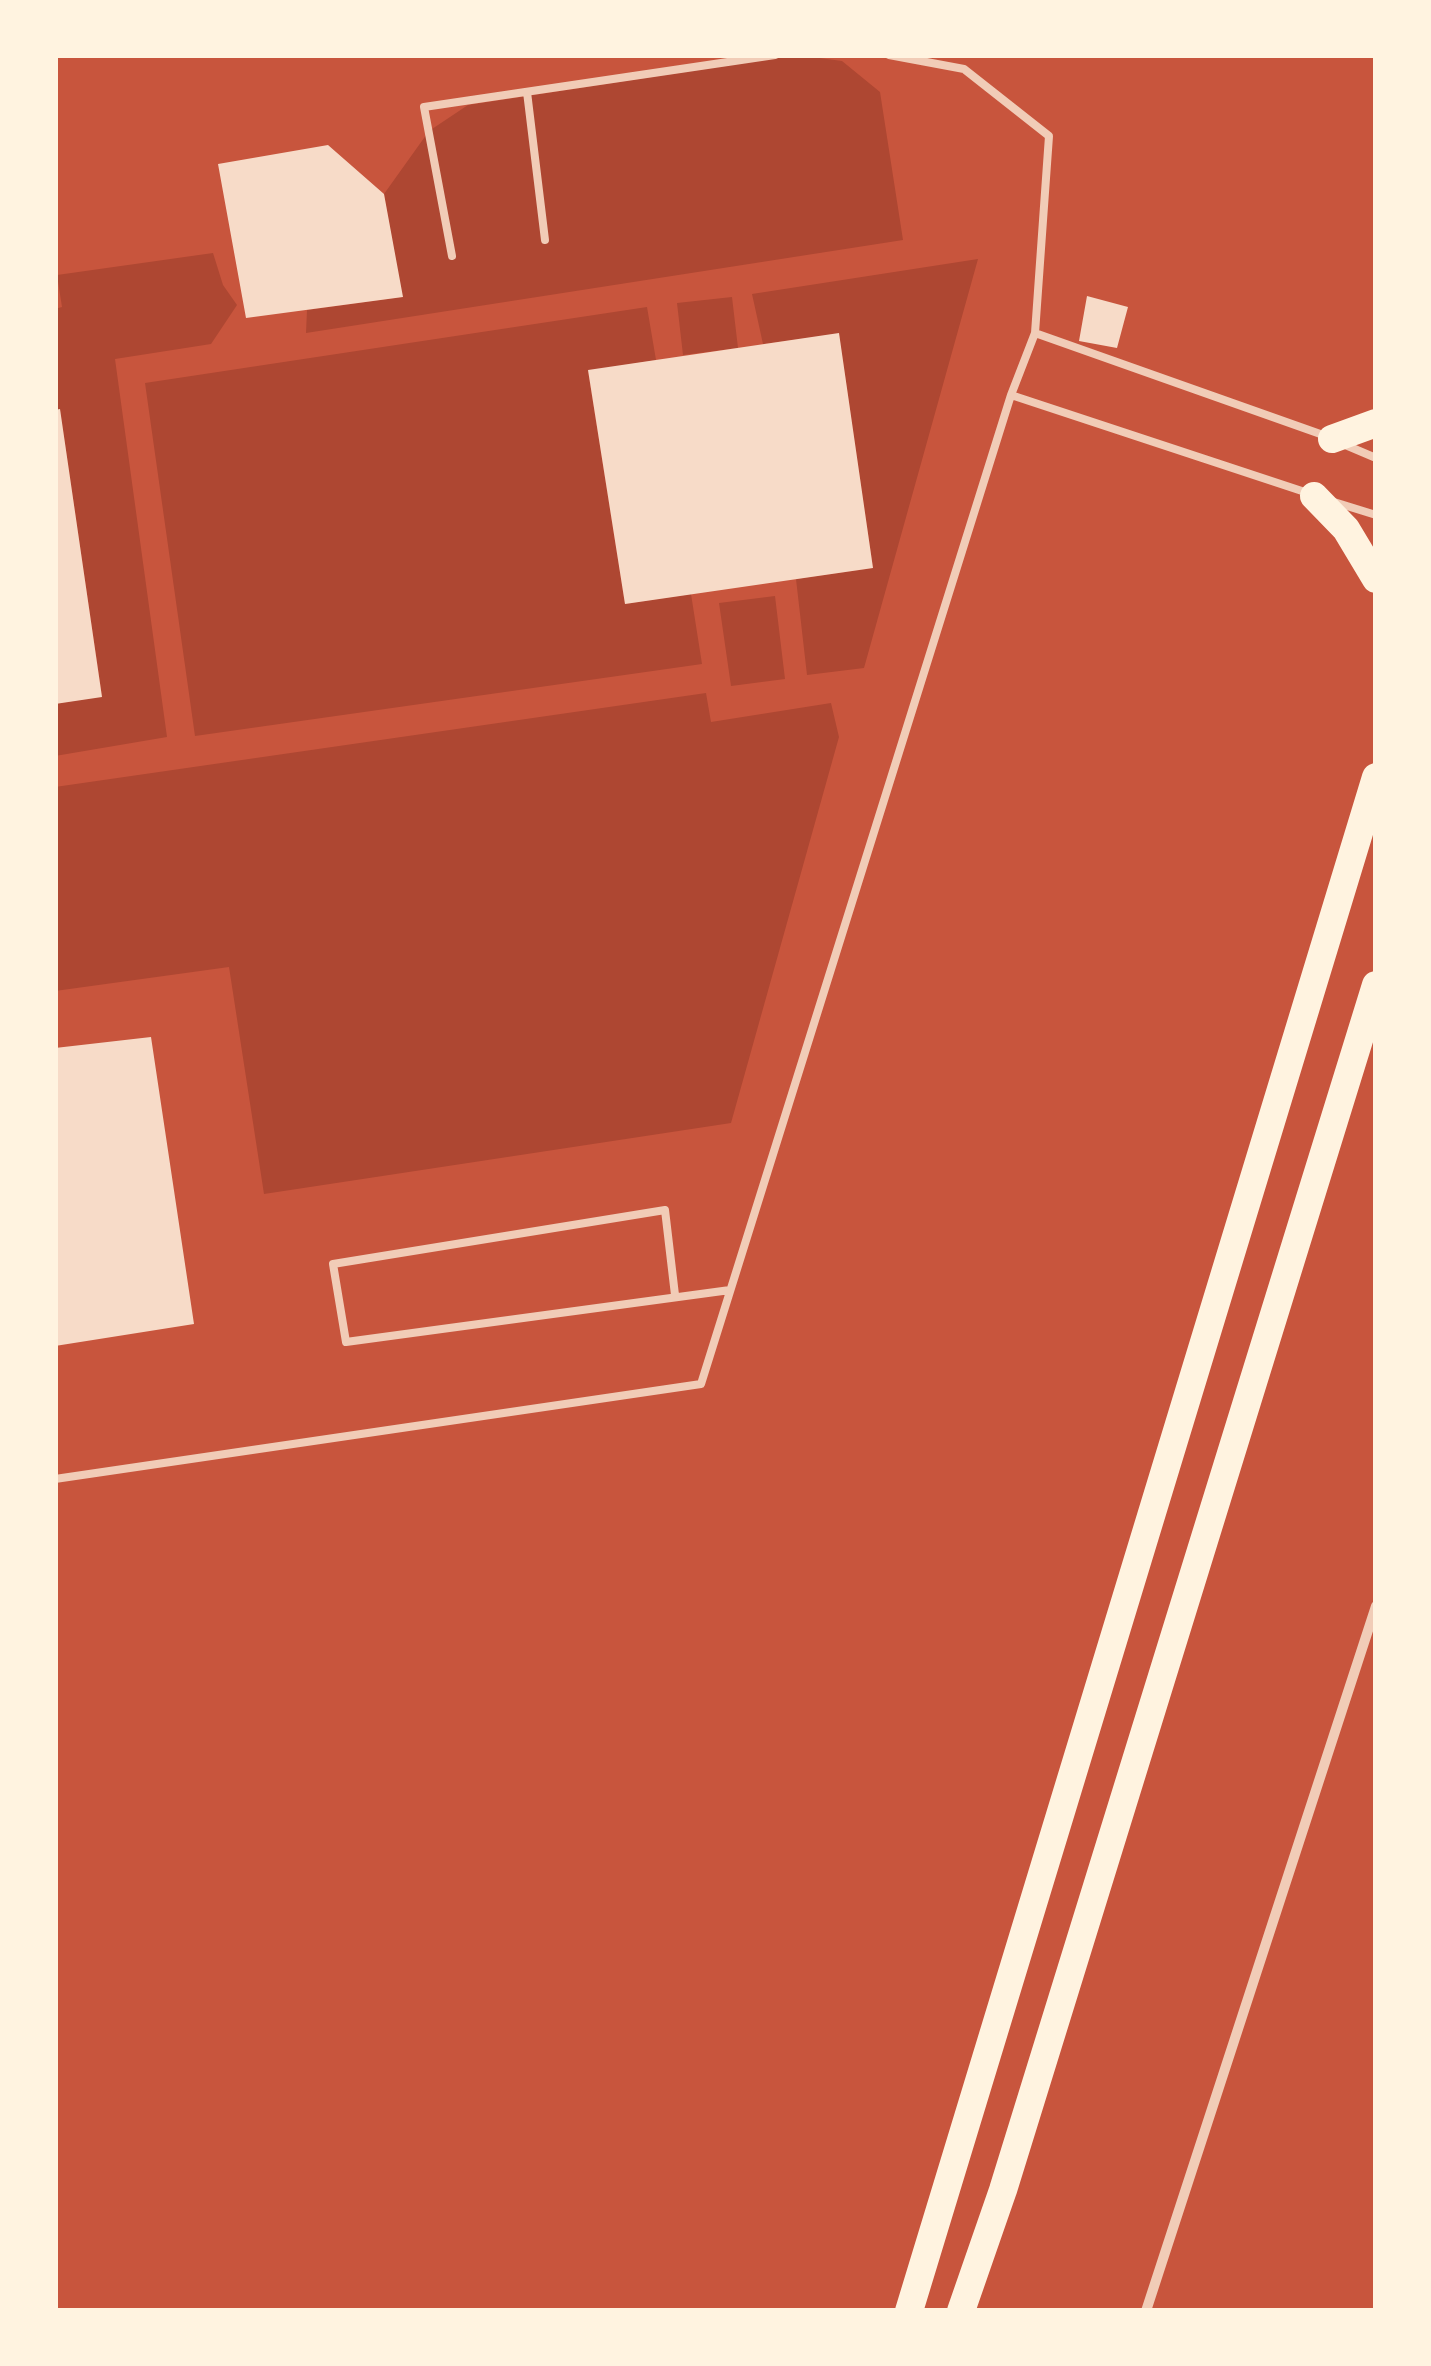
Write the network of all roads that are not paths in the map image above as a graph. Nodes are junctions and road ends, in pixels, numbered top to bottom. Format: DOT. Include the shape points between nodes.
graph roads {
  1 [pos="775,55"];
  2 [pos="888,55"];
  3 [pos="527,92"];
  4 [pos="545,240"];
  5 [pos="452,256"];
  6 [pos="1035,333"];
  7 [pos="1011,396"];
  8 [pos="1376,423"];
  9 [pos="1332,438"];
  10 [pos="1376,458"];
  11 [pos="1314,496"];
  12 [pos="1376,515"];
  13 [pos="1376,578"];
  14 [pos="1376,777"];
  15 [pos="1376,973"];
  16 [pos="1376,984"];
  17 [pos="1367,1014"];
  18 [pos="730,1290"];
  19 [pos="674,1295"];
  20 [pos="55,1478"];
  21 [pos="1376,1606"];
  22 [pos="909,2311"];
  23 [pos="961,2311"];
  24 [pos="1146,2311"];
  1 -- 3 [label="lane"];
  2 -- 6 [label="lane" via="964,69 1049,136"];
  3 -- 4 [label="lane"];
  3 -- 5 [label="lane" via="424,107"];
  6 -- 7 [label="lane"];
  6 -- 9 [label="lane"];
  7 -- 11 [label="lane"];
  7 -- 18 [label="lane"];
  8 -- 9 [label="highway"];
  9 -- 10 [label="lane"];
  11 -- 12 [label="lane"];
  11 -- 13 [label="highway" via="1346,528"];
  14 -- 22 [label="highway"];
  15 -- 17 [label="highway"];
  16 -- 17 [label="highway"];
  17 -- 23 [label="highway"];
  18 -- 19 [label="lane"];
  18 -- 20 [label="lane" via="701,1384"];
  19 -- 19 [label="lane" via="665,1210 334,1264 346,1342"];
  21 -- 24 [label="street"];
}
